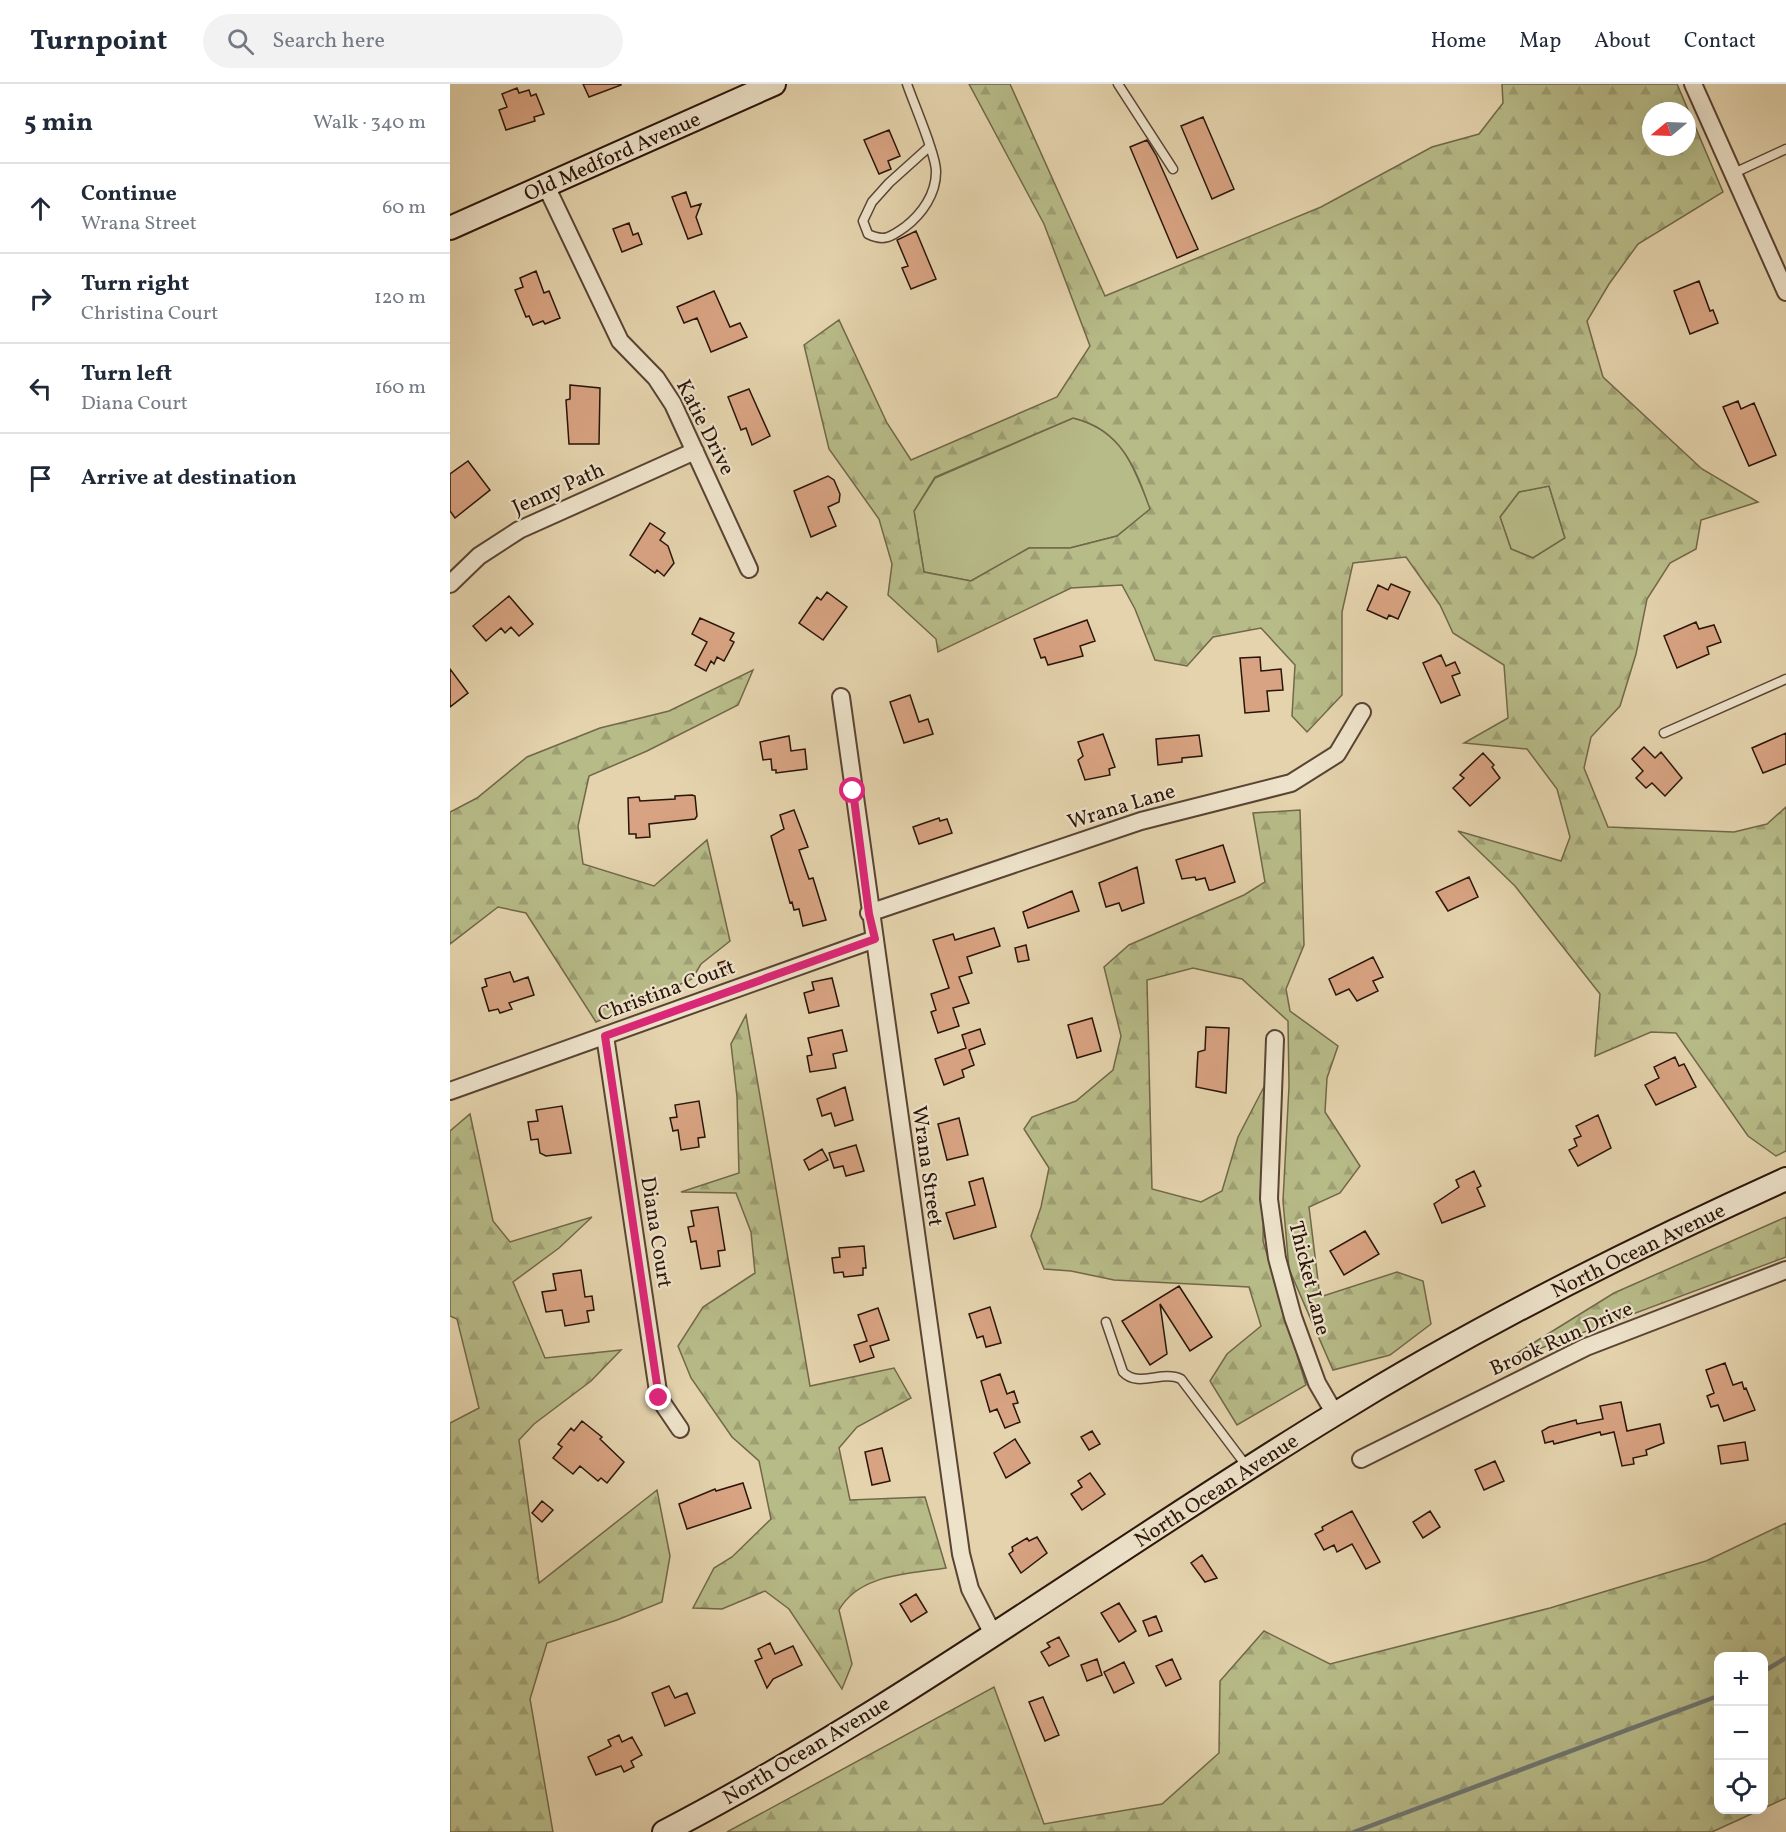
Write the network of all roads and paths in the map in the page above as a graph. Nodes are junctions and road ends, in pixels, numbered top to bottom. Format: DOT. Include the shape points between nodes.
graph roads {
  1 [pos="774,84"];
  2 [pos="907,84"];
  3 [pos="1118,84"];
  4 [pos="1694,84"];
  5 [pos="928,147"];
  6 [pos="1786,149"];
  7 [pos="1173,169"];
  8 [pos="1734,173"];
  9 [pos="546,186"];
  10 [pos="450,228"];
  11 [pos="1786,292"];
  12 [pos="696,451"];
  13 [pos="749,569"];
  14 [pos="450,584"];
  15 [pos="1786,679"];
  16 [pos="841,698"];
  17 [pos="1362,712"];
  18 [pos="1664,733"];
  19 [pos="869,914"];
  20 [pos="875,939"];
  21 [pos="605,1036"];
  22 [pos="1275,1039"];
  23 [pos="450,1091"];
  24 [pos="1786,1179"];
  25 [pos="1786,1270"];
  26 [pos="1106,1322"];
  27 [pos="1335,1414"];
  28 [pos="680,1429"];
  29 [pos="1361,1459"];
  30 [pos="1248,1469"];
  31 [pos="993,1634"];
  32 [pos="664,1832"];
  1 -- 9 [label="main road, Old Medford Avenue"];
  2 -- 5 [label="lane"];
  3 -- 7 [label="lane"];
  4 -- 8 [label="street"];
  5 -- 5 [label="lane" via="937,170 934,192 916,219 889,238 878,239 868,234 863,221 872,202"];
  6 -- 8 [label="lane"];
  8 -- 11 [label="street"];
  9 -- 10 [label="main road, Old Medford Avenue"];
  9 -- 12 [label="street, Katie Drive" via="620,341 656,378"];
  12 -- 13 [label="street, Katie Drive"];
  12 -- 14 [label="street, Jenny Path" via="519,530 479,556"];
  15 -- 18 [label="lane"];
  16 -- 19 [label="street, Wrana Street"];
  17 -- 19 [label="street, Wrana Lane" via="1337,754 1291,783 1142,821"];
  19 -- 20 [label="street, Wrana Street"];
  20 -- 21 [label="street, Christina Court"];
  20 -- 31 [label="street, Wrana Street" via="961,1554 970,1589"];
  21 -- 23 [label="street, Christina Court"];
  21 -- 28 [label="street, Diana Court" via="659,1398"];
  22 -- 27 [label="street, Thicket Lane" via="1269,1199 1277,1258 1317,1383"];
  24 -- 27 [label="main road, North Ocean Avenue" via="1573,1281"];
  25 -- 29 [label="street, Brook Run Drive" via="1586,1347"];
  26 -- 30 [label="lane" via="1123,1372 1135,1379 1172,1374 1181,1379"];
  27 -- 30 [label="main road, North Ocean Avenue"];
  30 -- 31 [label="main road, North Ocean Avenue"];
  31 -- 32 [label="main road, North Ocean Avenue" via="792,1761"];
}
